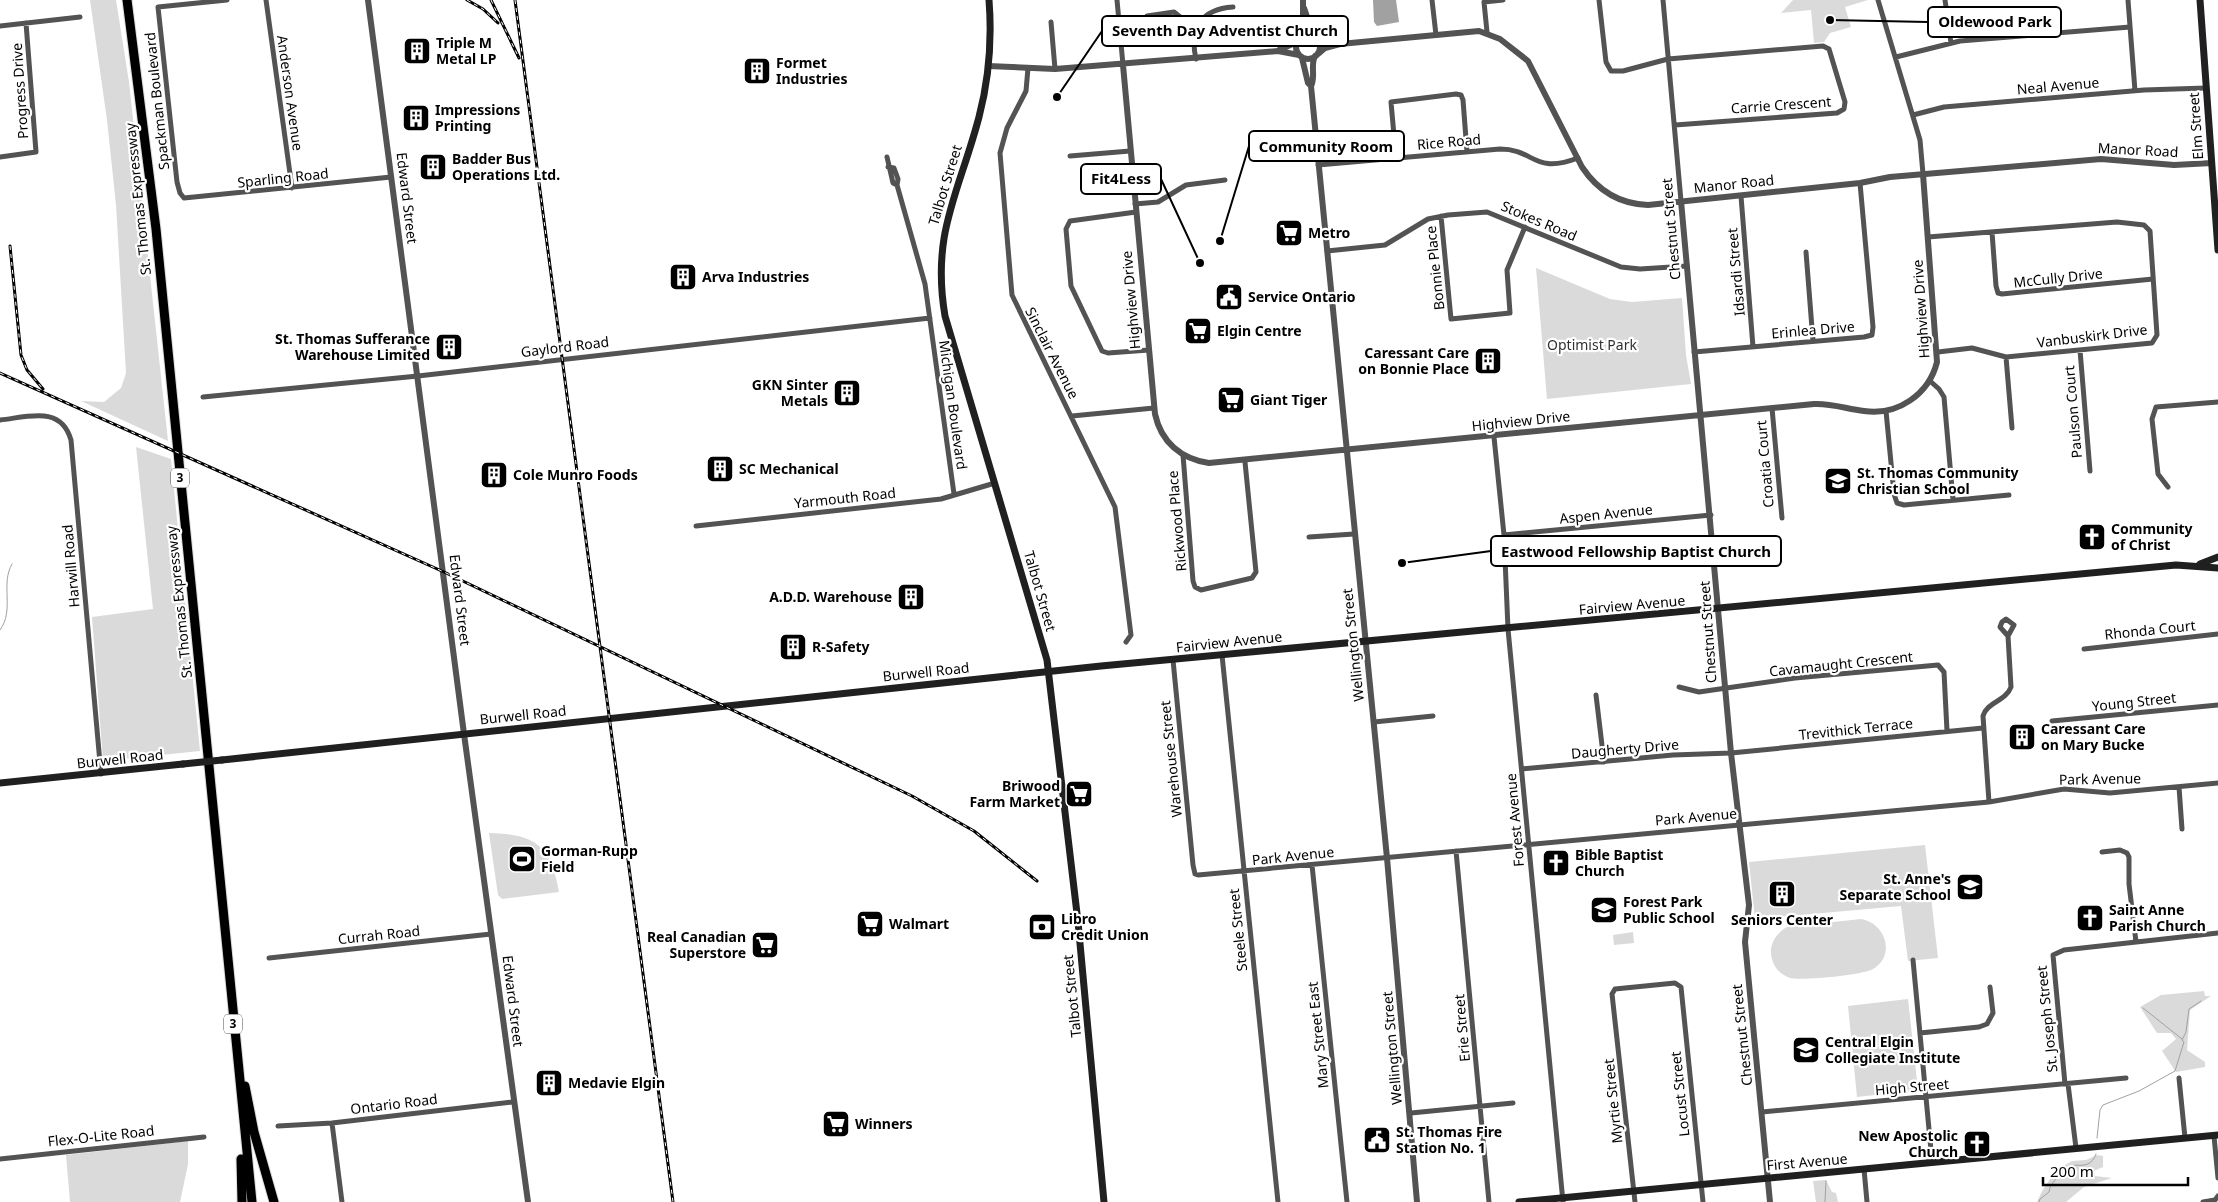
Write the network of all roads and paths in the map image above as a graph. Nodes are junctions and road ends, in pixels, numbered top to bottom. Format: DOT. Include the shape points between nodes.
graph roads {
  1 [pos="127,0"];
  2 [pos="227,0"];
  3 [pos="266,0"];
  4 [pos="368,0"];
  5 [pos="989,0"];
  6 [pos="1117,0"];
  7 [pos="1303,0"];
  8 [pos="1432,0"];
  9 [pos="1503,0"];
  10 [pos="1599,0"];
  11 [pos="1663,0"];
  12 [pos="1878,0"];
  13 [pos="1945,0"];
  14 [pos="2128,0"];
  15 [pos="2200,0"];
  16 [pos="2207,0"];
  17 [pos="1233,7"];
  18 [pos="1304,8"];
  19 [pos="1165,14"];
  20 [pos="1147,16"];
  21 [pos="80,17"];
  22 [pos="1051,22"];
  23 [pos="26,23"];
  24 [pos="0,26"];
  25 [pos="2130,27"];
  26 [pos="1195,29"];
  27 [pos="1167,32"];
  28 [pos="1487,32"];
  29 [pos="1436,35"];
  30 [pos="1315,39"];
  31 [pos="1299,40"];
  32 [pos="1340,44"];
  33 [pos="1951,44"];
  34 [pos="1278,51"];
  35 [pos="1316,55"];
  36 [pos="1300,56"];
  37 [pos="1896,57"];
  38 [pos="1196,59"];
  39 [pos="1668,59"];
  40 [pos="1123,65"];
  41 [pos="988,66"];
  42 [pos="1028,68"];
  43 [pos="1055,69"];
  44 [pos="1311,86"];
  45 [pos="2206,88"];
  46 [pos="2135,91"];
  47 [pos="1913,115"];
  48 [pos="1674,125"];
  49 [pos="1130,151"];
  50 [pos="1467,152"];
  51 [pos="0,156"];
  52 [pos="1070,156"];
  53 [pos="886,157"];
  54 [pos="1396,158"];
  55 [pos="1578,158"];
  56 [pos="2212,163"];
  57 [pos="1318,165"];
  58 [pos="1923,174"];
  59 [pos="392,177"];
  60 [pos="1225,180"];
  61 [pos="1860,183"];
  62 [pos="292,188"];
  63 [pos="180,193"];
  64 [pos="1741,196"];
  65 [pos="1681,201"];
  66 [pos="1135,204"];
  67 [pos="1136,212"];
  68 [pos="1441,216"];
  69 [pos="1525,227"];
  70 [pos="1992,232"];
  71 [pos="1928,237"];
  72 [pos="2218,250"];
  73 [pos="1327,251"];
  74 [pos="1806,252"];
  75 [pos="1686,266"];
  76 [pos="2152,279"];
  77 [pos="930,318"];
  78 [pos="1813,341"];
  79 [pos="1753,347"];
  80 [pos="1149,350"];
  81 [pos="2080,350"];
  82 [pos="1694,352"];
  83 [pos="1938,352"];
  84 [pos="2006,357"];
  85 [pos="418,376"];
  86 [pos="1930,381"];
  87 [pos="203,397"];
  88 [pos="2218,402"];
  89 [pos="1154,408"];
  90 [pos="1772,408"];
  91 [pos="1886,411"];
  92 [pos="1702,415"];
  93 [pos="1072,416"];
  94 [pos="0,420"];
  95 [pos="2012,428"];
  96 [pos="1494,436"];
  97 [pos="1346,452"];
  98 [pos="1183,456"];
  99 [pos="1244,462"];
  100 [pos="2090,471"];
  101 [pos="995,484"];
  102 [pos="2168,487"];
  103 [pos="954,494"];
  104 [pos="2009,495"];
  105 [pos="1953,500"];
  106 [pos="1711,515"];
  107 [pos="1782,518"];
  108 [pos="696,526"];
  109 [pos="1354,534"];
  110 [pos="1504,535"];
  111 [pos="1309,537"];
  112 [pos="2218,556"];
  113 [pos="2197,565"];
  114 [pos="2218,568"];
  115 [pos="1720,610"];
  116 [pos="1508,629"];
  117 [pos="2218,634"];
  118 [pos="2008,636"];
  119 [pos="1364,641"];
  120 [pos="1126,642"];
  121 [pos="2084,649"];
  122 [pos="1222,655"];
  123 [pos="1173,660"];
  124 [pos="1048,672"];
  125 [pos="1679,687"];
  126 [pos="1725,689"];
  127 [pos="1596,695"];
  128 [pos="2218,705"];
  129 [pos="1433,716"];
  130 [pos="1374,722"];
  131 [pos="2052,722"];
  132 [pos="1983,728"];
  133 [pos="1947,731"];
  134 [pos="464,734"];
  135 [pos="1731,753"];
  136 [pos="1604,762"];
  137 [pos="1522,769"];
  138 [pos="101,774"];
  139 [pos="0,783"];
  140 [pos="2218,783"];
  141 [pos="2179,787"];
  142 [pos="1989,802"];
  143 [pos="1739,824"];
  144 [pos="2182,829"];
  145 [pos="1528,844"];
  146 [pos="1456,851"];
  147 [pos="2102,852"];
  148 [pos="1192,855"];
  149 [pos="1387,858"];
  150 [pos="1312,865"];
  151 [pos="1243,872"];
  152 [pos="2218,933"];
  153 [pos="491,934"];
  154 [pos="2136,942"];
  155 [pos="227,956"];
  156 [pos="269,958"];
  157 [pos="1913,960"];
  158 [pos="1990,988"];
  159 [pos="1613,997"];
  160 [pos="1920,1033"];
  161 [pos="2126,1078"];
  162 [pos="2180,1078"];
  163 [pos="2067,1084"];
  164 [pos="240,1091"];
  165 [pos="1926,1098"];
  166 [pos="513,1102"];
  167 [pos="1513,1102"];
  168 [pos="1480,1106"];
  169 [pos="1762,1112"];
  170 [pos="1411,1113"];
  171 [pos="332,1123"];
  172 [pos="278,1126"];
  173 [pos="2216,1136"];
  174 [pos="204,1137"];
  175 [pos="2185,1138"];
  176 [pos="2076,1148"];
  177 [pos="0,1159"];
  178 [pos="1932,1161"];
  179 [pos="1864,1169"];
  180 [pos="1768,1178"];
  181 [pos="2218,1178"];
  182 [pos="1701,1184"];
  183 [pos="1634,1191"];
  184 [pos="1104,1192"];
  185 [pos="2218,1196"];
  186 [pos="1563,1200"];
  187 [pos="242,1202"];
  188 [pos="252,1202"];
  189 [pos="274,1202"];
  190 [pos="342,1202"];
  191 [pos="528,1202"];
  192 [pos="1101,1202"];
  193 [pos="1104,1202"];
  194 [pos="1278,1202"];
  195 [pos="1347,1202"];
  196 [pos="1417,1202"];
  197 [pos="1489,1202"];
  198 [pos="1519,1202"];
  199 [pos="1635,1202"];
  200 [pos="1702,1202"];
  201 [pos="1770,1202"];
  202 [pos="1867,1202"];
  203 [pos="2203,1202"];
  1 -- 155 [label="highway, St. Thomas Expressway / 3" via="155,219"];
  2 -- 63 [label="street, Spackman Boulevard" via="158,7 176,182"];
  3 -- 62 [label="street, Anderson Avenue"];
  4 -- 59 [label="street, Edward Street"];
  5 -- 41 [label="main road, Talbot Street"];
  6 -- 40 [label="street, Highview Drive"];
  7 -- 18 [label="street"];
  8 -- 29 [label="street"];
  9 -- 28 [label="street" via="1484,2"];
  10 -- 39 [label="street" via="1606,62 1611,71"];
  11 -- 39 [label="street, Chestnut Street"];
  12 -- 37 [label="street, Highview Drive"];
  13 -- 33 [label="street"];
  14 -- 25 [label="street"];
  15 -- 16 [label="street"];
  15 -- 45 [label="main road, Elm Street"];
  17 -- 26 [label="street" via="1215,9"];
  18 -- 30 [label="street"];
  18 -- 31 [label="street" via="1304,31"];
  19 -- 20 [label="street"];
  19 -- 26 [label="street" via="1174,12 1180,15"];
  19 -- 27 [label="street"];
  21 -- 23 [label="street"];
  22 -- 43 [label="street"];
  23 -- 24 [label="street"];
  23 -- 51 [label="street, Progress Drive" via="36,152"];
  25 -- 33 [label="street"];
  25 -- 46 [label="street"];
  26 -- 38 [label="street"];
  28 -- 29 [label="street"];
  28 -- 55 [label="street, Manor Road" via="1500,38 1528,61"];
  29 -- 32 [label="street"];
  30 -- 31 [label="street" via="1306,36"];
  30 -- 32 [label="street"];
  30 -- 35 [label="street" via="1319,46"];
  31 -- 34 [label="street"];
  31 -- 36 [label="street" via="1296,49"];
  32 -- 35 [label="street"];
  33 -- 37 [label="street"];
  34 -- 36 [label="street"];
  34 -- 38 [label="street"];
  35 -- 36 [label="street" via="1308,59"];
  35 -- 44 [label="street, Wellington Street"];
  36 -- 44 [label="street, Wellington Street"];
  37 -- 47 [label="street, Highview Drive"];
  38 -- 40 [label="street"];
  39 -- 48 [label="street, Chestnut Street"];
  39 -- 48 [label="street, Carrie Crescent" via="1826,47 1845,102 1844,109 1837,113"];
  40 -- 43 [label="street"];
  40 -- 49 [label="street, Highview Drive"];
  41 -- 42 [label="street"];
  41 -- 101 [label="main road, Talbot Street" via="979,115 951,203 942,248 942,296 945,316"];
  42 -- 43 [label="street"];
  42 -- 93 [label="street, Sinclair Avenue" via="1026,91 1006,128 1000,153 1012,295"];
  44 -- 57 [label="street, Wellington Street"];
  45 -- 46 [label="street, Neal Avenue"];
  45 -- 56 [label="main road, Elm Street"];
  46 -- 47 [label="street, Neal Avenue" via="1944,107"];
  47 -- 58 [label="street, Highview Drive" via="1920,140"];
  48 -- 65 [label="street, Chestnut Street"];
  49 -- 52 [label="street"];
  49 -- 66 [label="street, Highview Drive"];
  50 -- 54 [label="street, Rice Road"];
  50 -- 54 [label="street" via="1463,100 1456,94 1391,102"];
  50 -- 55 [label="street, Rice Road" via="1507,149 1550,165"];
  53 -- 77 [label="street, Michigan Boulevard" via="919,259"];
  54 -- 57 [label="street, Rice Road"];
  55 -- 65 [label="street, Manor Road" via="1592,180 1604,192 1620,200 1648,204"];
  56 -- 58 [label="street, Manor Road" via="2174,166 2101,159"];
  56 -- 72 [label="main road, Elm Street"];
  57 -- 73 [label="street, Wellington Street"];
  58 -- 61 [label="street, Manor Road"];
  58 -- 71 [label="street, Highview Drive"];
  59 -- 62 [label="street, Sparling Road"];
  59 -- 85 [label="street, Edward Street"];
  60 -- 66 [label="street" via="1186,185 1158,202"];
  61 -- 64 [label="street, Manor Road"];
  61 -- 78 [label="street, Erinlea Drive" via="1872,335"];
  62 -- 63 [label="street, Sparling Road" via="188,199"];
  64 -- 65 [label="street, Manor Road"];
  64 -- 79 [label="street, Idsardi Street"];
  65 -- 75 [label="street, Chestnut Street"];
  66 -- 67 [label="street, Highview Drive"];
  67 -- 80 [label="street, Highview Drive"];
  67 -- 80 [label="street" via="1070,221 1066,229 1071,283 1102,351"];
  68 -- 69 [label="street, Stokes Road" via="1487,212"];
  68 -- 69 [label="street, Bonnie Place" via="1451,319 1510,313 1507,270"];
  68 -- 73 [label="street, Stokes Road" via="1428,219 1385,245"];
  69 -- 75 [label="street, Stokes Road" via="1620,267"];
  70 -- 71 [label="street, Vanbuskirk Drive"];
  70 -- 76 [label="street, Vanbuskirk Drive" via="2116,222 2144,225 2150,231"];
  70 -- 76 [label="street, McCully Drive" via="1998,293"];
  71 -- 83 [label="street, Highview Drive"];
  73 -- 97 [label="street, Wellington Street"];
  74 -- 78 [label="street"];
  75 -- 82 [label="street, Chestnut Street"];
  76 -- 81 [label="street, Vanbuskirk Drive" via="2157,327 2155,341"];
  77 -- 85 [label="street, Gaylord Road"];
  77 -- 103 [label="street, Michigan Boulevard"];
  78 -- 79 [label="street, Erinlea Drive"];
  79 -- 82 [label="street, Erinlea Drive"];
  80 -- 89 [label="street, Highview Drive"];
  81 -- 84 [label="street, Vanbuskirk Drive"];
  81 -- 100 [label="street, Paulson Court"];
  82 -- 92 [label="street, Chestnut Street"];
  83 -- 84 [label="street, Vanbuskirk Drive" via="1972,348"];
  83 -- 86 [label="street, Highview Drive"];
  84 -- 95 [label="street"];
  85 -- 87 [label="street, Gaylord Road"];
  85 -- 134 [label="street, Edward Street"];
  86 -- 91 [label="street, Highview Drive" via="1908,402"];
  86 -- 105 [label="street" via="1944,397"];
  88 -- 102 [label="street" via="2156,407 2152,419 2158,474"];
  89 -- 93 [label="street"];
  89 -- 98 [label="street, Highview Drive" via="1162,434"];
  90 -- 91 [label="street, Highview Drive" via="1822,404"];
  90 -- 92 [label="street, Highview Drive"];
  90 -- 107 [label="street, Croatia Court"];
  91 -- 105 [label="street" via="1894,494 1898,503"];
  92 -- 96 [label="street, Highview Drive"];
  92 -- 106 [label="street, Chestnut Street"];
  93 -- 120 [label="street, Sinclair Avenue" via="1115,507 1131,635"];
  94 -- 138 [label="street, Harwill Road" via="39,416 55,418 65,425 72,440"];
  96 -- 97 [label="street, Highview Drive"];
  96 -- 110 [label="street, Forest Avenue"];
  97 -- 99 [label="street, Highview Drive"];
  97 -- 109 [label="street, Wellington Street"];
  98 -- 99 [label="street, Highview Drive" via="1208,463"];
  98 -- 99 [label="street, Rickwood Place" via="1193,581 1201,590 1252,578 1256,572"];
  101 -- 103 [label="street, Yarmouth Road"];
  101 -- 124 [label="main road, Talbot Street" via="1043,643"];
  103 -- 108 [label="street, Yarmouth Road" via="922,502"];
  104 -- 105 [label="street"];
  106 -- 110 [label="street, Aspen Avenue"];
  106 -- 115 [label="street, Chestnut Street"];
  109 -- 111 [label="street"];
  109 -- 119 [label="street, Wellington Street"];
  110 -- 116 [label="street, Forest Avenue"];
  112 -- 113 [label="main road"];
  113 -- 114 [label="main road, Fairview Avenue"];
  113 -- 115 [label="main road, Fairview Avenue"];
  115 -- 116 [label="main road, Fairview Avenue"];
  115 -- 126 [label="street, Chestnut Street"];
  116 -- 119 [label="main road, Fairview Avenue"];
  116 -- 137 [label="street, Forest Avenue"];
  117 -- 121 [label="street, Rhonda Court"];
  118 -- 132 [label="street" via="2011,687 1984,712"];
  119 -- 122 [label="main road, Fairview Avenue"];
  119 -- 130 [label="street, Wellington Street"];
  122 -- 123 [label="main road, Fairview Avenue"];
  122 -- 151 [label="street, Steele Street"];
  123 -- 124 [label="main road, Fairview Avenue"];
  123 -- 148 [label="street, Warehouse Street"];
  124 -- 134 [label="main road, Burwell Road"];
  124 -- 184 [label="main road, Talbot Street" via="1078,922"];
  125 -- 126 [label="street, Cavamaught Crescent" via="1693,692"];
  126 -- 133 [label="street, Cavamaught Crescent" via="1796,678 1938,665 1942,667 1944,676"];
  126 -- 135 [label="street, Chestnut Street"];
  127 -- 136 [label="street"];
  128 -- 131 [label="street, Young Street"];
  129 -- 130 [label="street"];
  130 -- 149 [label="street, Wellington Street"];
  132 -- 133 [label="street, Trevithick Terrace"];
  132 -- 142 [label="street"];
  133 -- 135 [label="street, Trevithick Terrace"];
  134 -- 138 [label="main road, Burwell Road, bridge"];
  134 -- 153 [label="street, Edward Street"];
  135 -- 136 [label="street, Daugherty Drive"];
  135 -- 143 [label="street, Chestnut Street"];
  136 -- 137 [label="street, Daugherty Drive"];
  137 -- 145 [label="street, Forest Avenue"];
  138 -- 139 [label="main road, Burwell Road"];
  140 -- 141 [label="street, Park Avenue"];
  141 -- 142 [label="street, Park Avenue" via="2110,793 2064,789"];
  141 -- 144 [label="street"];
  142 -- 143 [label="street, Park Avenue"];
  143 -- 145 [label="street, Park Avenue"];
  143 -- 169 [label="street, Chestnut Street" via="1749,905 1745,942"];
  145 -- 146 [label="street, Park Avenue"];
  145 -- 186 [label="street, Forest Avenue"];
  146 -- 149 [label="street, Park Avenue"];
  146 -- 168 [label="street, Erie Street"];
  147 -- 154 [label="street" via="2120,850 2129,856"];
  148 -- 151 [label="street, Park Avenue" via="1195,874"];
  149 -- 150 [label="street, Park Avenue"];
  149 -- 170 [label="street, Wellington Street"];
  150 -- 151 [label="street, Park Avenue"];
  150 -- 195 [label="street, Mary Street East"];
  151 -- 194 [label="street, Steele Street"];
  152 -- 154 [label="street"];
  153 -- 156 [label="street, Currah Road"];
  153 -- 166 [label="street, Edward Street"];
  154 -- 163 [label="street, St. Joseph Street" via="2064,950 2052,957"];
  155 -- 164 [label="highway, St. Thomas Expressway / 3"];
  155 -- 189 [label="highway" via="254,1132"];
  157 -- 160 [label="street"];
  158 -- 160 [label="street" via="1993,1013 1987,1024"];
  159 -- 182 [label="street, Locust Street" via="1615,989 1679,984"];
  159 -- 183 [label="street, Myrtie Street"];
  160 -- 165 [label="street"];
  161 -- 163 [label="street, High Street"];
  162 -- 175 [label="street"];
  163 -- 165 [label="street, High Street"];
  163 -- 176 [label="street, St. Joseph Street"];
  164 -- 187 [label="highway"];
  164 -- 188 [label="highway, St. Thomas Expressway / 3"];
  165 -- 169 [label="street, High Street"];
  165 -- 178 [label="street"];
  166 -- 171 [label="street, Ontario Road"];
  166 -- 191 [label="street, Edward Street"];
  167 -- 168 [label="street"];
  168 -- 170 [label="street"];
  168 -- 197 [label="street, Erie Street"];
  169 -- 180 [label="street, Chestnut Street"];
  170 -- 196 [label="street, Wellington Street"];
  171 -- 172 [label="street, Ontario Road"];
  171 -- 190 [label="street"];
  173 -- 175 [label="main road, First Avenue"];
  173 -- 181 [label="street"];
  174 -- 177 [label="street, Flex-O-Lite Road"];
  175 -- 176 [label="main road, First Avenue"];
  176 -- 178 [label="main road, First Avenue"];
  178 -- 179 [label="main road, First Avenue"];
  179 -- 180 [label="main road, First Avenue"];
  179 -- 202 [label="street"];
  180 -- 182 [label="main road, First Avenue"];
  180 -- 201 [label="street, Chestnut Street"];
  182 -- 183 [label="main road, First Avenue"];
  182 -- 200 [label="street, Locust Street"];
  183 -- 186 [label="main road, First Avenue"];
  183 -- 199 [label="street, Myrtie Street"];
  184 -- 192 [label="main road"];
  184 -- 193 [label="main road, Talbot Street"];
  185 -- 203 [label="street" via="2215,1200"];
  186 -- 198 [label="main road, First Avenue"];
}
